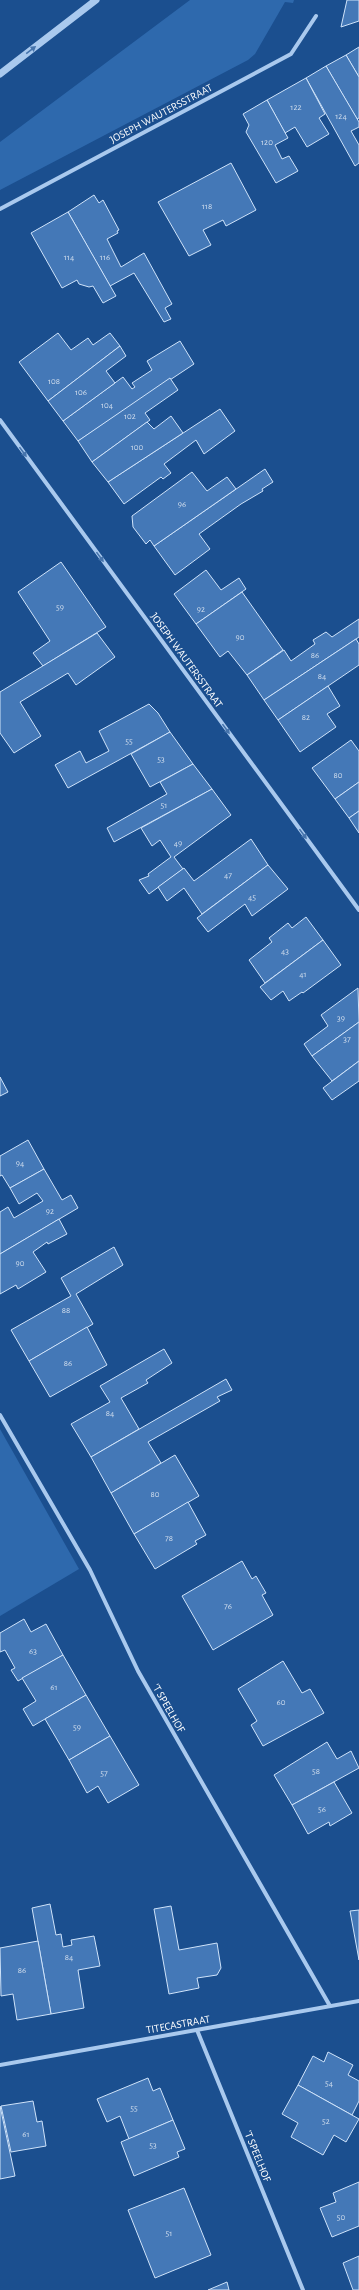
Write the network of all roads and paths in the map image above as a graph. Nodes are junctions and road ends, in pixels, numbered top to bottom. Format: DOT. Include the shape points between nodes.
graph roads {
  1 [pos="96,0"];
  2 [pos="316,16"];
  3 [pos="0,74"];
  4 [pos="0,209"];
  5 [pos="0,420"];
  6 [pos="359,910"];
  7 [pos="0,1414"];
  8 [pos="359,2001"];
  9 [pos="330,2006"];
  10 [pos="197,2030"];
  11 [pos="0,2065"];
  12 [pos="303,2290"];
  3 -- 1 [label="street, one-way"];
  2 -- 4 [label="street, JOSEPH WAUTERSSTRAAT" via="291,54"];
  5 -- 6 [label="street, JOSEPH WAUTERSSTRAAT, one-way"];
  7 -- 9 [label="street, 'T SPEELHOF" via="90,1570 138,1671"];
  8 -- 9 [label="street, TITECASTRAAT"];
  9 -- 10 [label="street, TITECASTRAAT"];
  10 -- 11 [label="street, TITECASTRAAT"];
  10 -- 12 [label="street, 'T SPEELHOF"];
}
